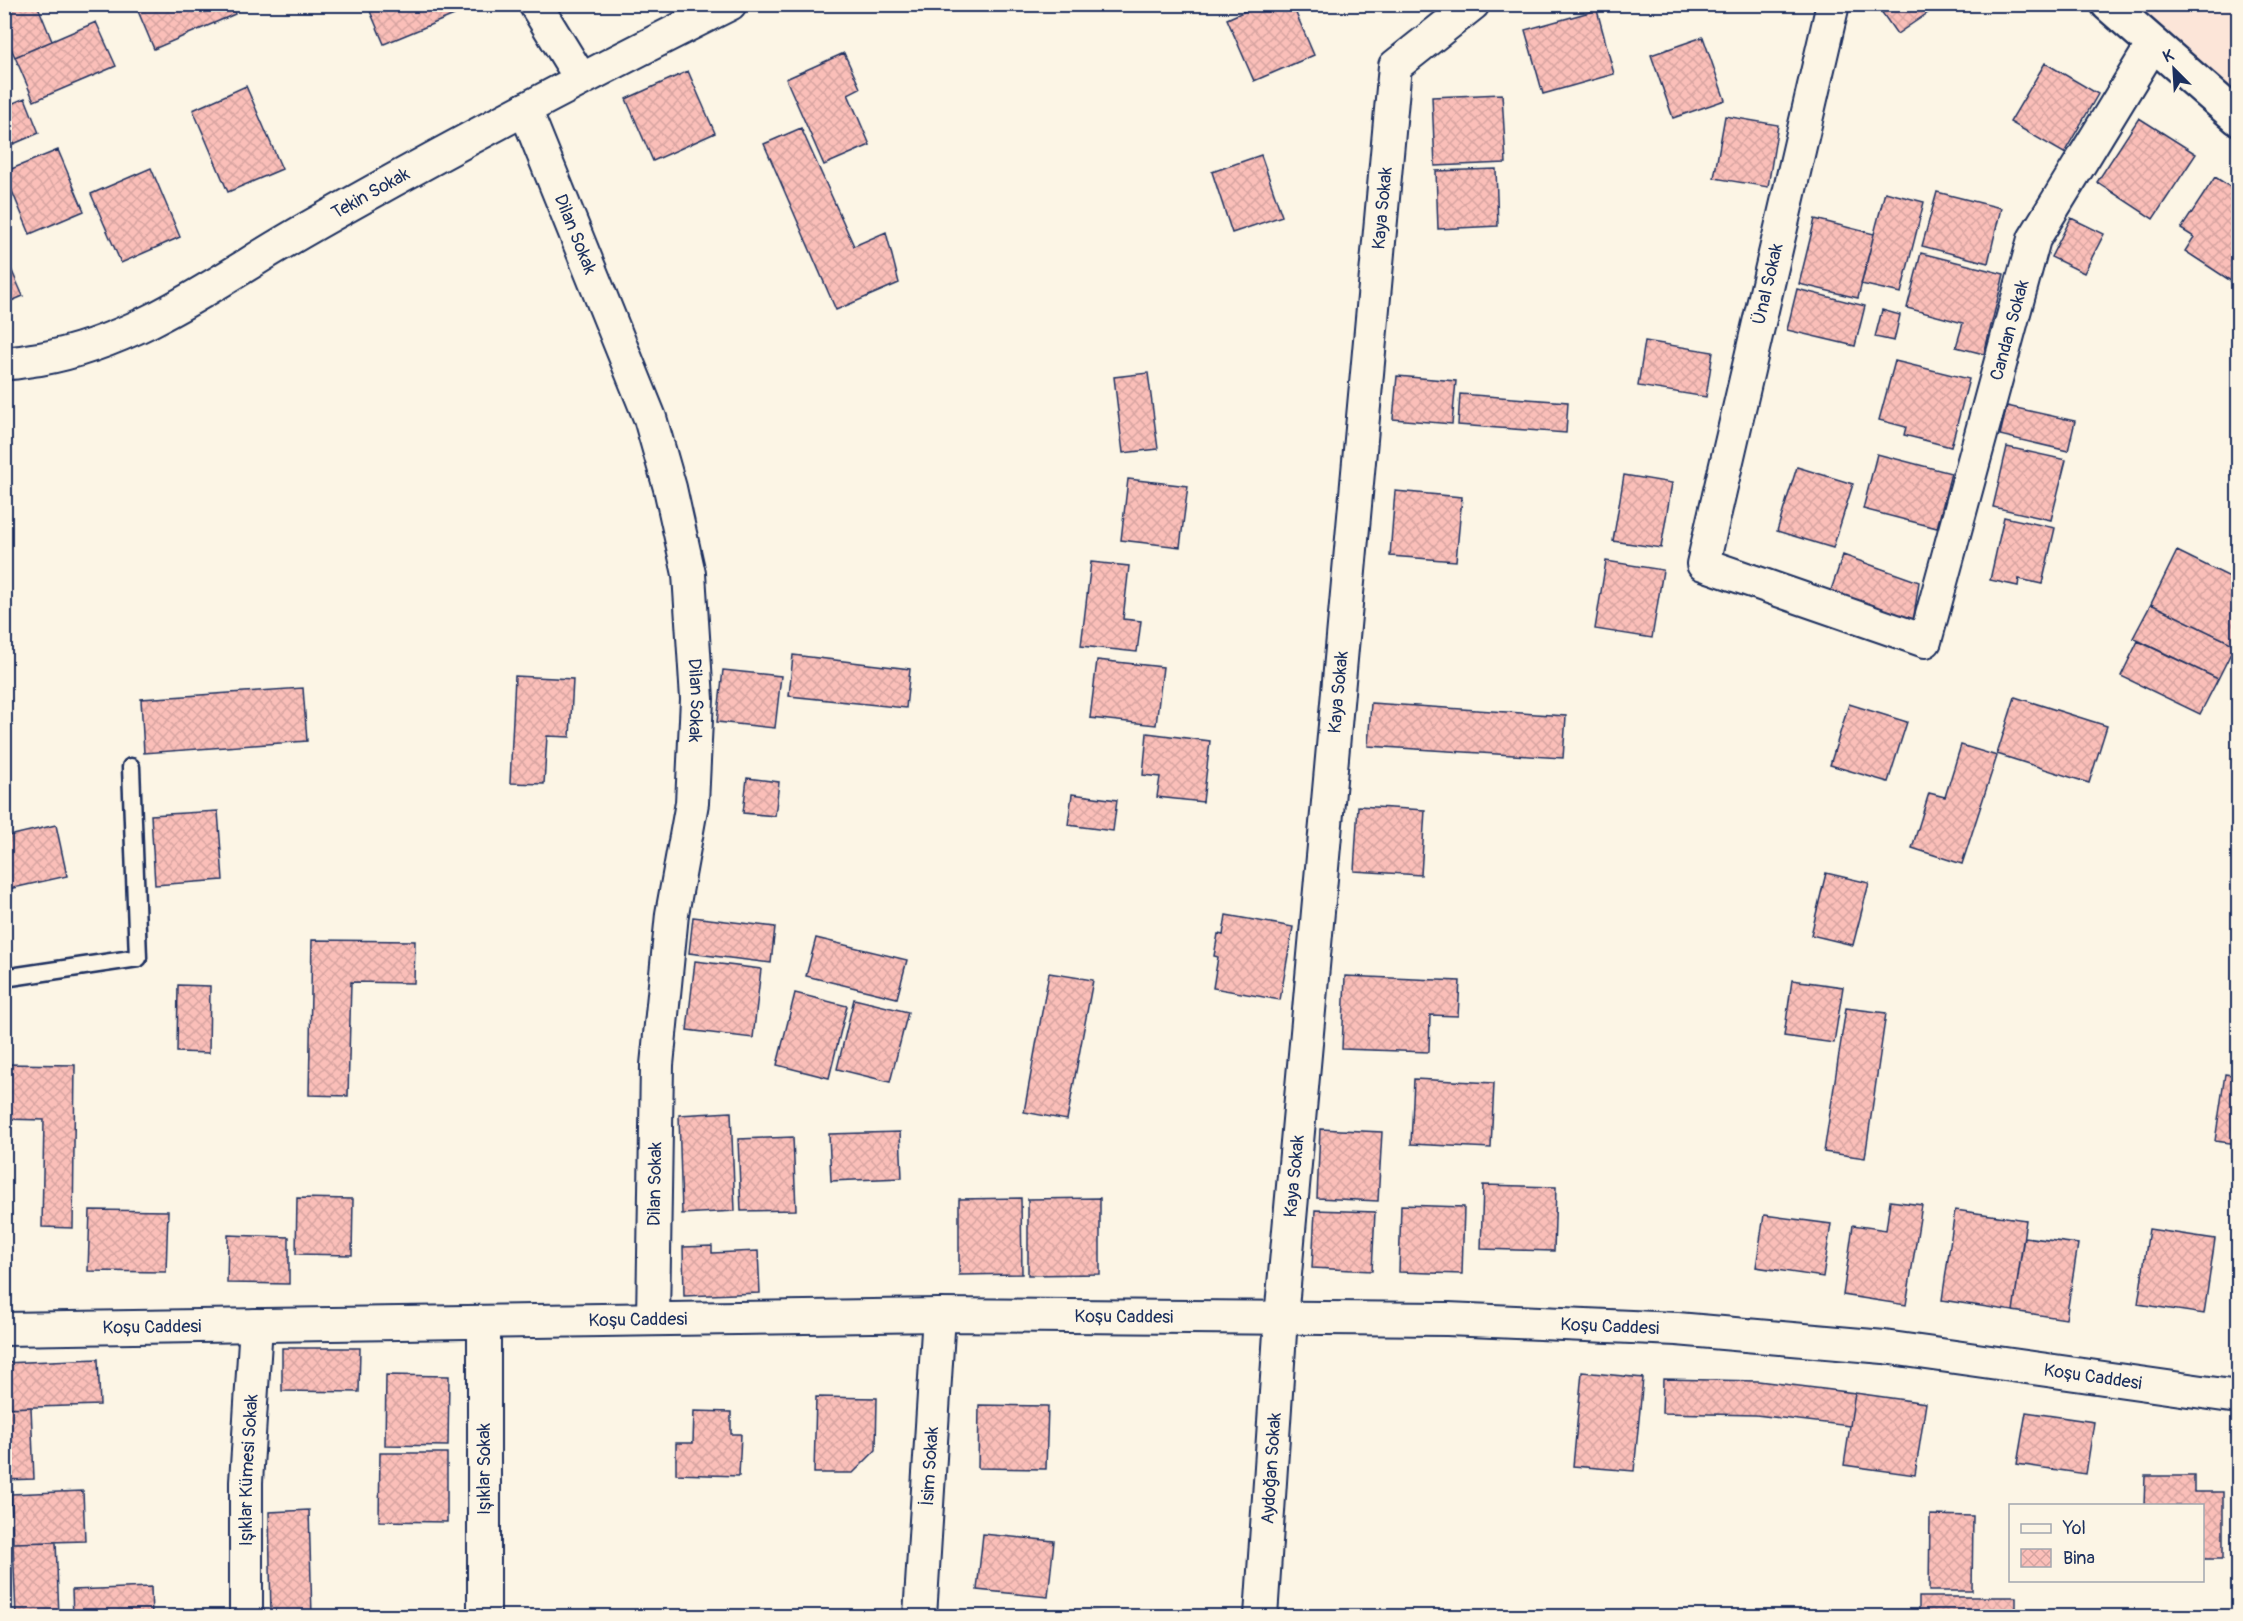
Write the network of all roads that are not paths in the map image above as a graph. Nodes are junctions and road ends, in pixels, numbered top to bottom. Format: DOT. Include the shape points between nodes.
graph roads {
  1 [pos="535,4"];
  2 [pos="730,4"];
  3 [pos="1473,4"];
  4 [pos="1833,4"];
  5 [pos="2108,4"];
  6 [pos="2153,44"];
  7 [pos="581,80"];
  8 [pos="525,109"];
  9 [pos="2238,118"];
  10 [pos="4,363"];
  11 [pos="1925,641"];
  12 [pos="131,767"];
  13 [pos="4,978"];
  14 [pos="939,1315"];
  15 [pos="1281,1318"];
  16 [pos="653,1319"];
  17 [pos="484,1322"];
  18 [pos="256,1325"];
  19 [pos="4,1329"];
  20 [pos="2238,1397"];
  21 [pos="246,1617"];
  22 [pos="484,1617"];
  23 [pos="920,1617"];
  24 [pos="1261,1617"];
  1 -- 7 [label="street"];
  2 -- 7 [label="street, Tekin Sokak"];
  3 -- 15 [label="street, Kaya Sokak" via="1395,66"];
  4 -- 11 [label="street, Ünal Sokak" via="1703,564"];
  5 -- 6 [label="street"];
  6 -- 9 [label="street"];
  6 -- 11 [label="street, Candan Sokak" via="2034,239"];
  7 -- 8 [label="street, Tekin Sokak"];
  8 -- 10 [label="street, Tekin Sokak" via="140,326 56,356"];
  8 -- 16 [label="street, Dilan Sokak" via="650,418 689,574 697,699 692,803 672,914 657,1065"];
  12 -- 13 [label="lane" via="138,958"];
  14 -- 15 [label="street, Koşu Caddesi"];
  14 -- 16 [label="street, Koşu Caddesi"];
  14 -- 23 [label="street, İsim Sokak"];
  15 -- 20 [label="street, Koşu Caddesi" via="1447,1319 1677,1329 1884,1347"];
  15 -- 24 [label="street, Aydoğan Sokak"];
  16 -- 17 [label="street, Koşu Caddesi"];
  17 -- 18 [label="street, Koşu Caddesi"];
  17 -- 22 [label="street, Işıklar Sokak"];
  18 -- 19 [label="street, Koşu Caddesi"];
  18 -- 21 [label="street, Işıklar Kümesi Sokak" via="246,1482"];
}
